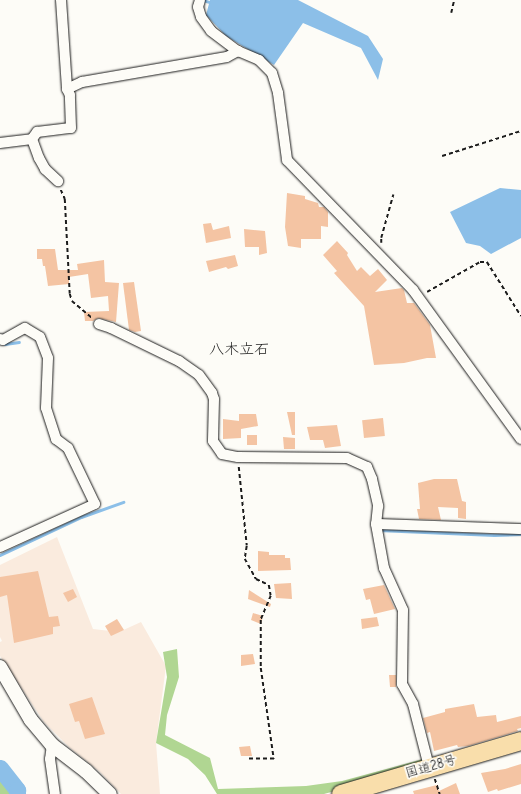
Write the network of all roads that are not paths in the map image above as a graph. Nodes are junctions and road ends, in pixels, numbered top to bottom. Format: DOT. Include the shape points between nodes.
graph roads {
  1 [pos="61,0"];
  2 [pos="200,0"];
  3 [pos="238,51"];
  4 [pos="67,89"];
  5 [pos="32,139"];
  6 [pos="0,143"];
  7 [pos="58,181"];
  8 [pos="99,324"];
  9 [pos="0,339"];
  10 [pos="521,439"];
  11 [pos="376,524"];
  12 [pos="521,529"];
  13 [pos="0,547"];
  14 [pos="0,667"];
  15 [pos="521,741"];
  16 [pos="52,744"];
  17 [pos="429,767"];
  18 [pos="55,794"];
  19 [pos="110,794"];
  20 [pos="341,794"];
  1 -- 4 [label="street"];
  2 -- 3 [label="street" via="198,7 211,31"];
  3 -- 4 [label="street" via="227,57 82,82"];
  3 -- 10 [label="street" via="259,60 272,73 278,93 287,160 418,297"];
  4 -- 5 [label="street" via="70,95 71,128 37,132"];
  5 -- 6 [label="street"];
  5 -- 7 [label="street" via="45,170"];
  8 -- 11 [label="street" via="179,361 199,375 214,399 212,441 222,454 238,457 347,458 367,467 378,506"];
  9 -- 13 [label="street" via="3,340 25,328 40,337 48,358 46,408 56,439 68,448 95,504"];
  11 -- 12 [label="street"];
  11 -- 17 [label="street" via="384,568 403,610 402,684 413,704"];
  14 -- 16 [label="street" via="31,720"];
  15 -- 17 [label="highway, 国道28号"];
  16 -- 18 [label="street" via="50,759"];
  16 -- 19 [label="street"];
  17 -- 20 [label="highway, 国道28号"];
}
